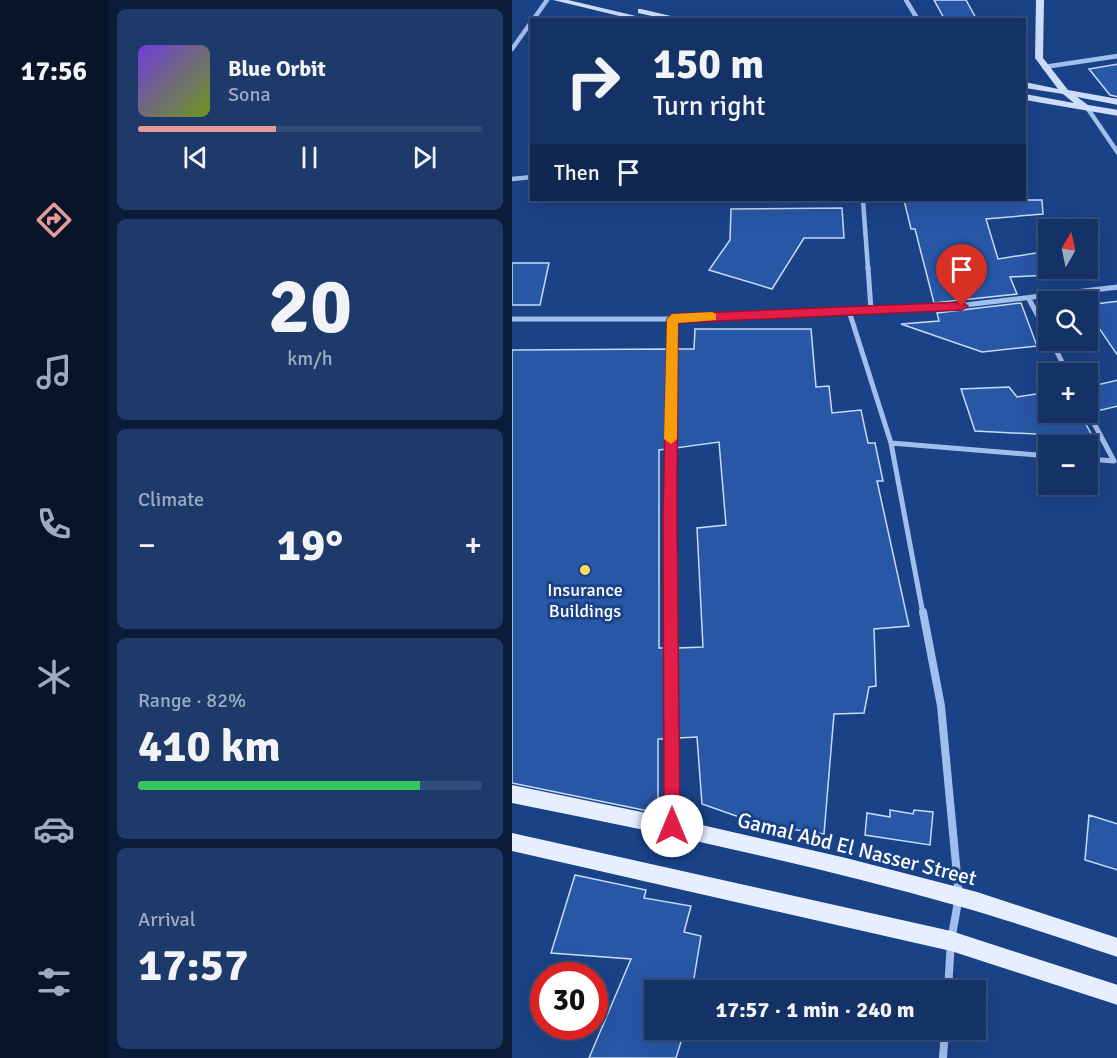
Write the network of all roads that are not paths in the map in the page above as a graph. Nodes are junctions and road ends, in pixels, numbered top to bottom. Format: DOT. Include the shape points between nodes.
graph roads {
  1 [pos="547,0"];
  2 [pos="557,0"];
  3 [pos="595,0"];
  4 [pos="906,0"];
  5 [pos="1040,0"];
  6 [pos="534,18"];
  7 [pos="640,18"];
  8 [pos="675,18"];
  9 [pos="917,18"];
  10 [pos="530,23"];
  11 [pos="512,49"];
  12 [pos="1118,56"];
  13 [pos="1044,67"];
  14 [pos="1026,85"];
  15 [pos="1066,93"];
  16 [pos="1026,97"];
  17 [pos="1118,102"];
  18 [pos="1088,109"];
  19 [pos="1118,113"];
  20 [pos="1118,153"];
  21 [pos="530,177"];
  22 [pos="512,179"];
  23 [pos="863,201"];
  24 [pos="1118,286"];
  25 [pos="1030,299"];
  26 [pos="849,310"];
  27 [pos="871,310"];
  28 [pos="1038,315"];
  29 [pos="512,319"];
  30 [pos="672,319"];
  31 [pos="1094,423"];
  32 [pos="890,443"];
  33 [pos="1038,455"];
  34 [pos="1098,460"];
  35 [pos="1116,461"];
  36 [pos="512,794"];
  37 [pos="672,826"];
  38 [pos="512,842"];
  39 [pos="959,896"];
  40 [pos="952,941"];
  41 [pos="1118,948"];
  42 [pos="949,980"];
  43 [pos="1118,995"];
  44 [pos="944,1040"];
  45 [pos="943,1058"];
  1 -- 6 [label="street"];
  2 -- 7 [label="street"];
  3 -- 8 [label="street"];
  4 -- 9 [label="street"];
  5 -- 13 [label="street" via="1039,58"];
  10 -- 11 [label="street"];
  12 -- 13 [label="street"];
  13 -- 15 [label="street"];
  14 -- 15 [label="street"];
  15 -- 17 [label="street"];
  15 -- 18 [label="street"];
  16 -- 18 [label="street"];
  18 -- 19 [label="street"];
  18 -- 20 [label="street"];
  21 -- 22 [label="street"];
  23 -- 27 [label="street"];
  24 -- 25 [label="street"];
  25 -- 27 [label="street"];
  25 -- 28 [label="street"];
  26 -- 27 [label="street"];
  26 -- 30 [label="street"];
  26 -- 32 [label="street"];
  29 -- 30 [label="street"];
  30 -- 37 [label="street"];
  31 -- 35 [label="street"];
  32 -- 33 [label="street"];
  32 -- 39 [label="street" via="941,706"];
  34 -- 35 [label="street"];
  36 -- 37 [label="main road, Gamal Abd El Nasser Street"];
  37 -- 39 [label="main road, Gamal Abd El Nasser Street"];
  38 -- 40 [label="main road"];
  39 -- 40 [label="street"];
  39 -- 41 [label="main road, Gamal Abd El Nasser Street"];
  40 -- 42 [label="street"];
  40 -- 43 [label="main road"];
  44 -- 45 [label="street"];
}
